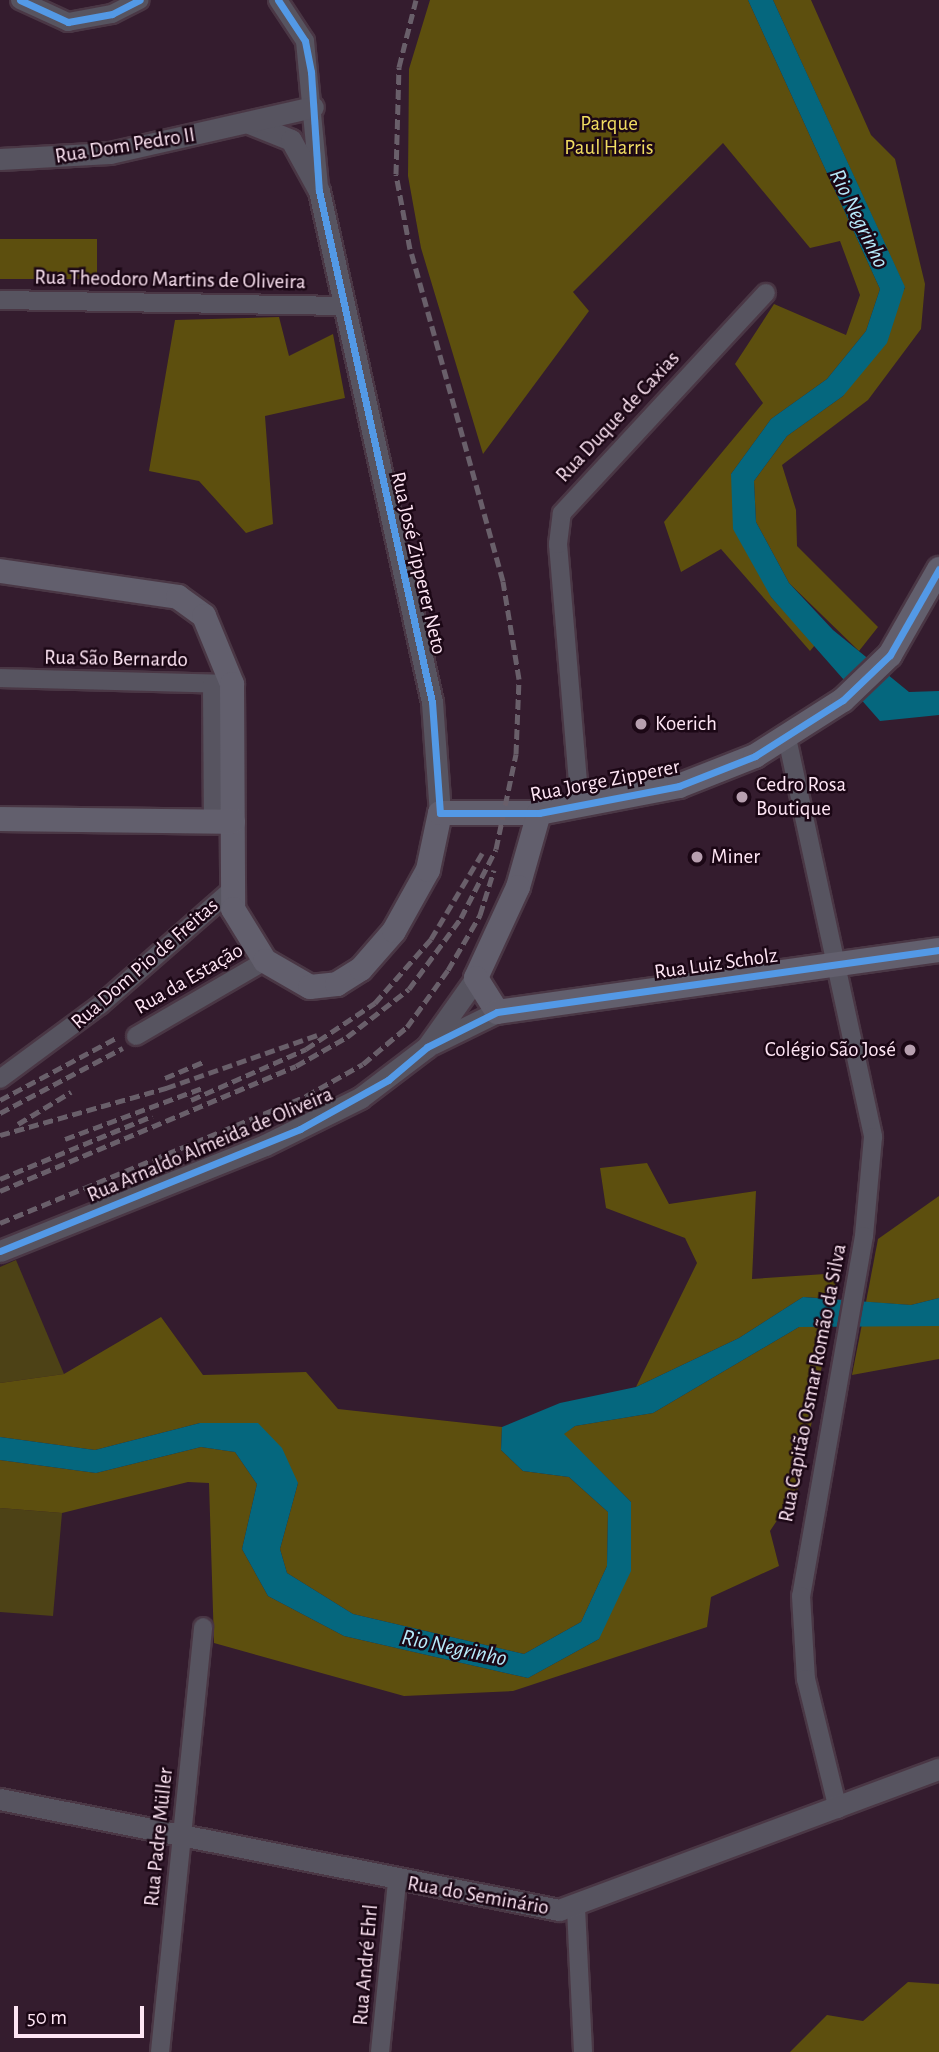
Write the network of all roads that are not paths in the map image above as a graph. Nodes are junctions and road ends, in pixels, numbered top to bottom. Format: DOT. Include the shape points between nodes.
graph roads {
  1 [pos="20,0"];
  2 [pos="140,0"];
  3 [pos="278,0"];
  4 [pos="313,107"];
  5 [pos="249,123"];
  6 [pos="0,159"];
  7 [pos="319,191"];
  8 [pos="766,293"];
  9 [pos="0,300"];
  10 [pos="340,306"];
  11 [pos="939,569"];
  12 [pos="0,571"];
  13 [pos="0,678"];
  14 [pos="222,684"];
  15 [pos="787,738"];
  16 [pos="580,806"];
  17 [pos="440,813"];
  18 [pos="539,813"];
  19 [pos="0,819"];
  20 [pos="223,821"];
  21 [pos="230,891"];
  22 [pos="939,950"];
  23 [pos="265,961"];
  24 [pos="839,964"];
  25 [pos="476,978"];
  26 [pos="498,1013"];
  27 [pos="136,1036"];
  28 [pos="427,1047"];
  29 [pos="0,1079"];
  30 [pos="0,1251"];
  31 [pos="203,1627"];
  32 [pos="939,1769"];
  33 [pos="0,1799"];
  34 [pos="838,1809"];
  35 [pos="182,1838"];
  36 [pos="397,1881"];
  37 [pos="576,1908"];
  38 [pos="160,2052"];
  39 [pos="380,2052"];
  40 [pos="583,2052"];
  1 -- 2 [label="street" via="68,22 111,14"];
  3 -- 4 [label="street, Rua José Zipperer Neto" via="304,41"];
  4 -- 5 [label="street, Rua Dom Pedro II"];
  4 -- 7 [label="street, Rua José Zipperer Neto"];
  5 -- 6 [label="street, Rua Dom Pedro II" via="79,158"];
  5 -- 7 [label="street" via="291,140"];
  7 -- 10 [label="street, Rua José Zipperer Neto"];
  8 -- 16 [label="street, Rua Duque de Caxias" via="562,513 558,544"];
  9 -- 10 [label="street, Rua Theodoro Martins de Oliveira"];
  10 -- 17 [label="street, Rua José Zipperer Neto" via="432,702"];
  11 -- 15 [label="main road, Rua Jorge Zipperer" via="890,655 843,700"];
  12 -- 14 [label="main road, Rua Dom Pio de Freitas" via="178,597 204,616"];
  13 -- 14 [label="street, Rua São Bernardo"];
  14 -- 20 [label="main road, Rua Dom Pio de Freitas"];
  15 -- 16 [label="main road, Rua Jorge Zipperer" via="708,778"];
  15 -- 24 [label="street, Rua Capitão Osmar Romão da Silva"];
  16 -- 18 [label="main road, Rua Jorge Zipperer"];
  17 -- 18 [label="main road, Rua Jorge Zipperer"];
  17 -- 23 [label="main road, Rua José Zipperer Neto" via="428,870 412,902 361,969 337,984 310,987"];
  18 -- 25 [label="main road, Rua Arnaldo Almeida de Oliveira" via="517,887"];
  19 -- 20 [label="main road"];
  20 -- 21 [label="main road, Rua Dom Pio de Freitas"];
  21 -- 23 [label="main road, Rua José Zipperer Neto" via="238,925"];
  21 -- 29 [label="street, Rua Dom Pio de Freitas" via="100,1005"];
  22 -- 24 [label="main road, Rua Luiz Scholz"];
  23 -- 27 [label="street, Rua da Estação"];
  24 -- 26 [label="main road, Rua Luiz Scholz"];
  24 -- 34 [label="street, Rua Capitão Osmar Romão da Silva" via="873,1137 857,1273 807,1542 801,1622 806,1679"];
  25 -- 26 [label="main road"];
  25 -- 28 [label="street, Rua Arnaldo Almeida de Oliveira"];
  26 -- 28 [label="street, Rua Arnaldo Almeida de Oliveira"];
  28 -- 30 [label="street, Rua Arnaldo Almeida de Oliveira" via="388,1080 300,1129"];
  31 -- 35 [label="street, Rua Padre Müller"];
  32 -- 34 [label="street, Rua do Seminário"];
  33 -- 35 [label="street, Rua do Seminário"];
  34 -- 37 [label="street, Rua do Seminário"];
  35 -- 36 [label="street, Rua do Seminário"];
  35 -- 38 [label="street, Rua Padre Müller"];
  36 -- 37 [label="street, Rua do Seminário"];
  36 -- 39 [label="street, Rua André Ehrl"];
  37 -- 40 [label="street"];
}
